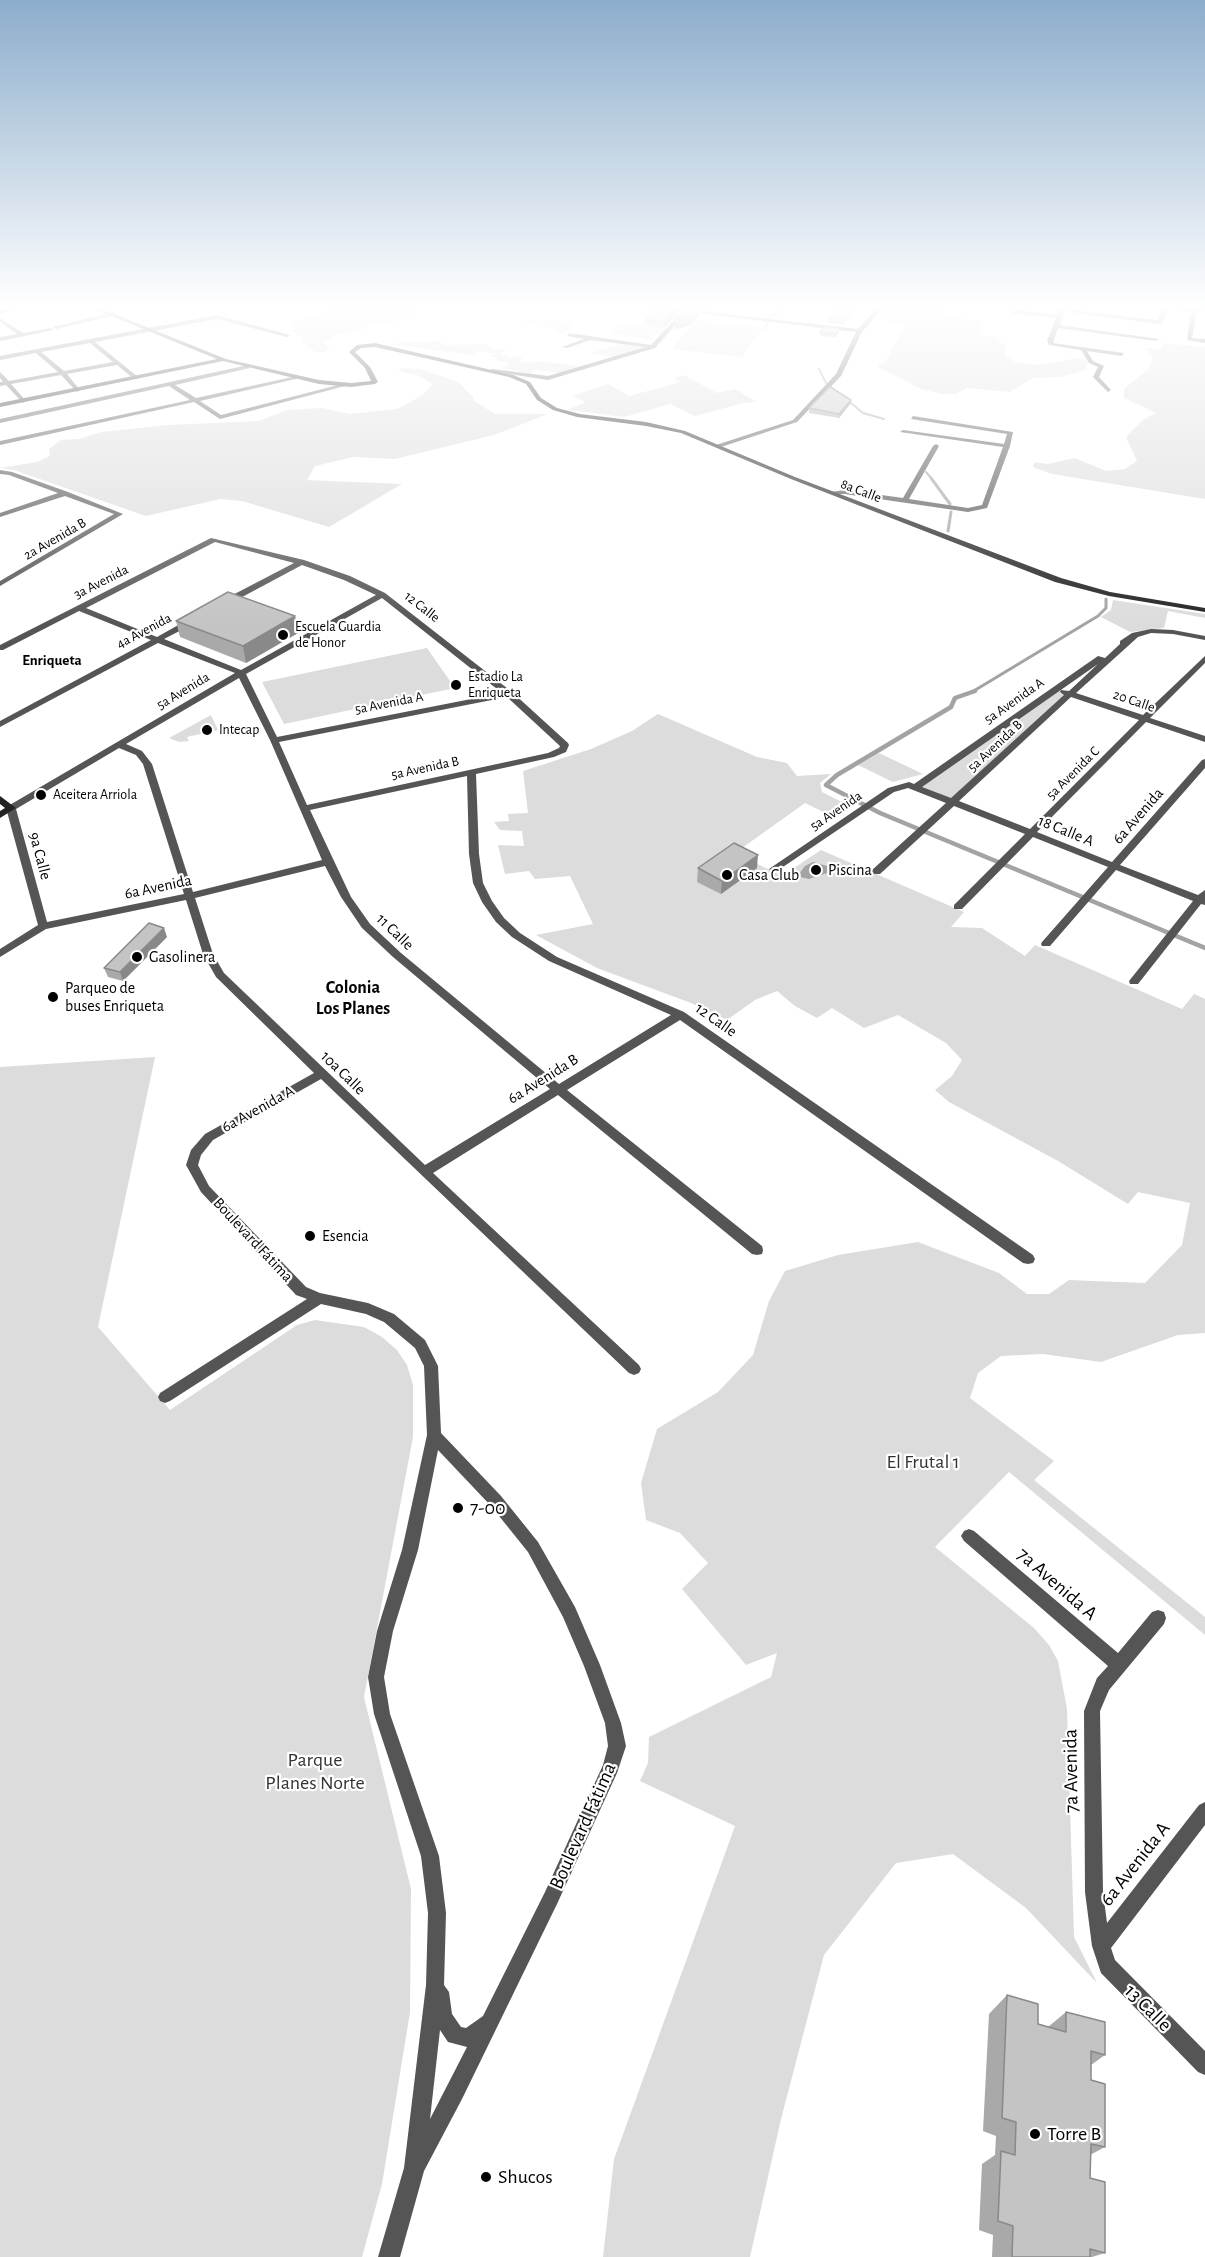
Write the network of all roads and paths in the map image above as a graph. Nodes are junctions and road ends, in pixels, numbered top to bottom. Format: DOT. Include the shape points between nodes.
graph roads {
  1 [pos="32,414"];
  2 [pos="129,414"];
  3 [pos="218,414"];
  4 [pos="233,414"];
  5 [pos="581,414"];
  6 [pos="801,414"];
  7 [pos="913,418"];
  8 [pos="0,421"];
  9 [pos="65,421"];
  10 [pos="72,427"];
  11 [pos="903,432"];
  12 [pos="0,443"];
  13 [pos="718,446"];
  14 [pos="936,446"];
  15 [pos="1007,446"];
  16 [pos="0,472"];
  17 [pos="66,493"];
  18 [pos="832,493"];
  19 [pos="905,500"];
  20 [pos="0,515"];
  21 [pos="214,540"];
  22 [pos="301,562"];
  23 [pos="0,584"];
  24 [pos="382,595"];
  25 [pos="218,606"];
  26 [pos="79,608"];
  27 [pos="1205,610"];
  28 [pos="198,618"];
  29 [pos="1205,638"];
  30 [pos="1130,639"];
  31 [pos="156,640"];
  32 [pos="0,648"];
  33 [pos="1205,658"];
  34 [pos="242,673"];
  35 [pos="1055,688"];
  36 [pos="508,694"];
  37 [pos="1071,694"];
  38 [pos="1145,719"];
  39 [pos="0,724"];
  40 [pos="274,740"];
  41 [pos="1205,740"];
  42 [pos="119,745"];
  43 [pos="551,755"];
  44 [pos="1205,762"];
  45 [pos="471,772"];
  46 [pos="916,787"];
  47 [pos="0,799"];
  48 [pos="955,802"];
  49 [pos="11,808"];
  50 [pos="305,808"];
  51 [pos="0,815"];
  52 [pos="1032,833"];
  53 [pos="328,862"];
  54 [pos="1114,866"];
  55 [pos="774,869"];
  56 [pos="876,872"];
  57 [pos="190,896"];
  58 [pos="1203,898"];
  59 [pos="958,907"];
  60 [pos="43,926"];
  61 [pos="1046,944"];
  62 [pos="0,954"];
  63 [pos="1134,981"];
  64 [pos="680,1015"];
  65 [pos="321,1074"];
  66 [pos="559,1090"];
  67 [pos="198,1148"];
  68 [pos="424,1172"];
  69 [pos="757,1250"];
  70 [pos="1028,1259"];
  71 [pos="319,1298"];
  72 [pos="634,1370"];
  73 [pos="165,1398"];
  74 [pos="434,1435"];
  75 [pos="969,1536"];
  76 [pos="1158,1618"];
  77 [pos="1118,1664"];
  78 [pos="1205,1811"];
  79 [pos="1101,1946"];
  80 [pos="436,1964"];
  81 [pos="494,2014"];
  82 [pos="1205,2065"];
  83 [pos="414,2168"];
  84 [pos="389,2257"];
  1 -- 8 [label="street"];
  2 -- 10 [label="street"];
  3 -- 4 [label="street"];
  5 -- 13 [label="main road, 8a Calle" via="664,427"];
  6 -- 13 [label="street" via="792,423"];
  7 -- 15 [label="street" via="1011,433"];
  9 -- 10 [label="street"];
  10 -- 12 [label="street"];
  11 -- 15 [label="street"];
  13 -- 18 [label="main road, 8a Calle"];
  14 -- 19 [label="street"];
  15 -- 19 [label="street" via="988,502 981,509"];
  16 -- 17 [label="street"];
  17 -- 20 [label="street"];
  17 -- 23 [label="street, 2a Avenida B" via="120,513"];
  18 -- 19 [label="street"];
  18 -- 27 [label="main road, 8a Calle" via="1058,580 1109,594"];
  21 -- 22 [label="street, 12 Calle"];
  21 -- 26 [label="street, 3a Avenida"];
  22 -- 24 [label="street, 12 Calle"];
  22 -- 25 [label="street"];
  24 -- 34 [label="street, 5a Avenida"];
  24 -- 36 [label="street, 12 Calle"];
  26 -- 31 [label="street"];
  26 -- 32 [label="street, 3a Avenida"];
  28 -- 31 [label="street, 4a Avenida"];
  29 -- 30 [label="street" via="1157,631"];
  30 -- 35 [label="street, 5a Avenida A"];
  30 -- 37 [label="street, 5a Avenida B"];
  31 -- 34 [label="street"];
  31 -- 39 [label="street, 4a Avenida"];
  33 -- 38 [label="street, 5a Avenida C"];
  34 -- 40 [label="street, 11 Calle"];
  34 -- 42 [label="street, 5a Avenida"];
  35 -- 37 [label="street, 20 Calle"];
  35 -- 46 [label="street, 5a Avenida A"];
  36 -- 40 [label="street, 5a Avenida A"];
  36 -- 43 [label="street, 12 Calle" via="564,743 563,750"];
  37 -- 38 [label="street, 20 Calle"];
  37 -- 48 [label="street, 5a Avenida B"];
  38 -- 41 [label="street, 20 Calle"];
  38 -- 52 [label="street, 5a Avenida C"];
  40 -- 50 [label="street, 11 Calle"];
  42 -- 49 [label="street, 5a Avenida"];
  42 -- 57 [label="street, 10a Calle" via="142,756 147,764"];
  43 -- 45 [label="street, 5a Avenida B"];
  44 -- 54 [label="street, 6a Avenida"];
  45 -- 50 [label="street, 5a Avenida B"];
  45 -- 64 [label="street, 12 Calle" via="478,884 500,920 553,959"];
  46 -- 48 [label="street, 18 Calle A"];
  46 -- 55 [label="street, 5a Avenida" via="898,786"];
  47 -- 49 [label="main road"];
  48 -- 52 [label="street, 18 Calle A"];
  48 -- 56 [label="street, 5a Avenida B"];
  49 -- 51 [label="main road, 5a Avenida"];
  49 -- 60 [label="street, 9a Calle"];
  50 -- 53 [label="street, 11 Calle"];
  52 -- 54 [label="street, 18 Calle A"];
  52 -- 59 [label="street, 5a Avenida C"];
  53 -- 57 [label="street, 6a Avenida"];
  53 -- 66 [label="street, 11 Calle" via="366,926"];
  54 -- 58 [label="street, 18 Calle A"];
  54 -- 61 [label="street, 6a Avenida"];
  57 -- 60 [label="street, 6a Avenida"];
  57 -- 65 [label="street, 10a Calle" via="208,954 220,975"];
  58 -- 63 [label="street"];
  60 -- 62 [label="street, 6a Avenida"];
  64 -- 66 [label="street, 6a Avenida B"];
  64 -- 70 [label="street, 12 Calle"];
  65 -- 67 [label="street, 6a Avenida A" via="240,1118"];
  65 -- 68 [label="street, 10a Calle"];
  66 -- 68 [label="street, 6a Avenida B"];
  66 -- 69 [label="street, 11 Calle"];
  67 -- 71 [label="street, Boulevard Fátima" via="193,1169 205,1189 293,1284"];
  68 -- 72 [label="street, 10a Calle"];
  71 -- 73 [label="street"];
  71 -- 74 [label="street, Boulevard Fátima" via="378,1312 399,1324 420,1344 431,1366"];
  74 -- 80 [label="street, Boulevard Fátima" via="410,1550 385,1631 376,1677 382,1714 430,1856 437,1913"];
  74 -- 81 [label="street, Boulevard Fátima" via="533,1547 568,1612 605,1698 616,1735 611,1767"];
  75 -- 77 [label="street, 7a Avenida A"];
  76 -- 77 [label="street, 7a Avenida"];
  77 -- 79 [label="street, 7a Avenida" via="1097,1696 1090,1722 1094,1892"];
  78 -- 79 [label="street, 6a Avenida A"];
  79 -- 82 [label="street, 13 Calle" via="1118,1978"];
  80 -- 81 [label="street" via="441,2013 451,2032 463,2038 473,2036"];
  80 -- 83 [label="street, Boulevard Fátima"];
  81 -- 83 [label="street, Boulevard Fátima"];
  83 -- 84 [label="street, Boulevard Fátima"];
}
